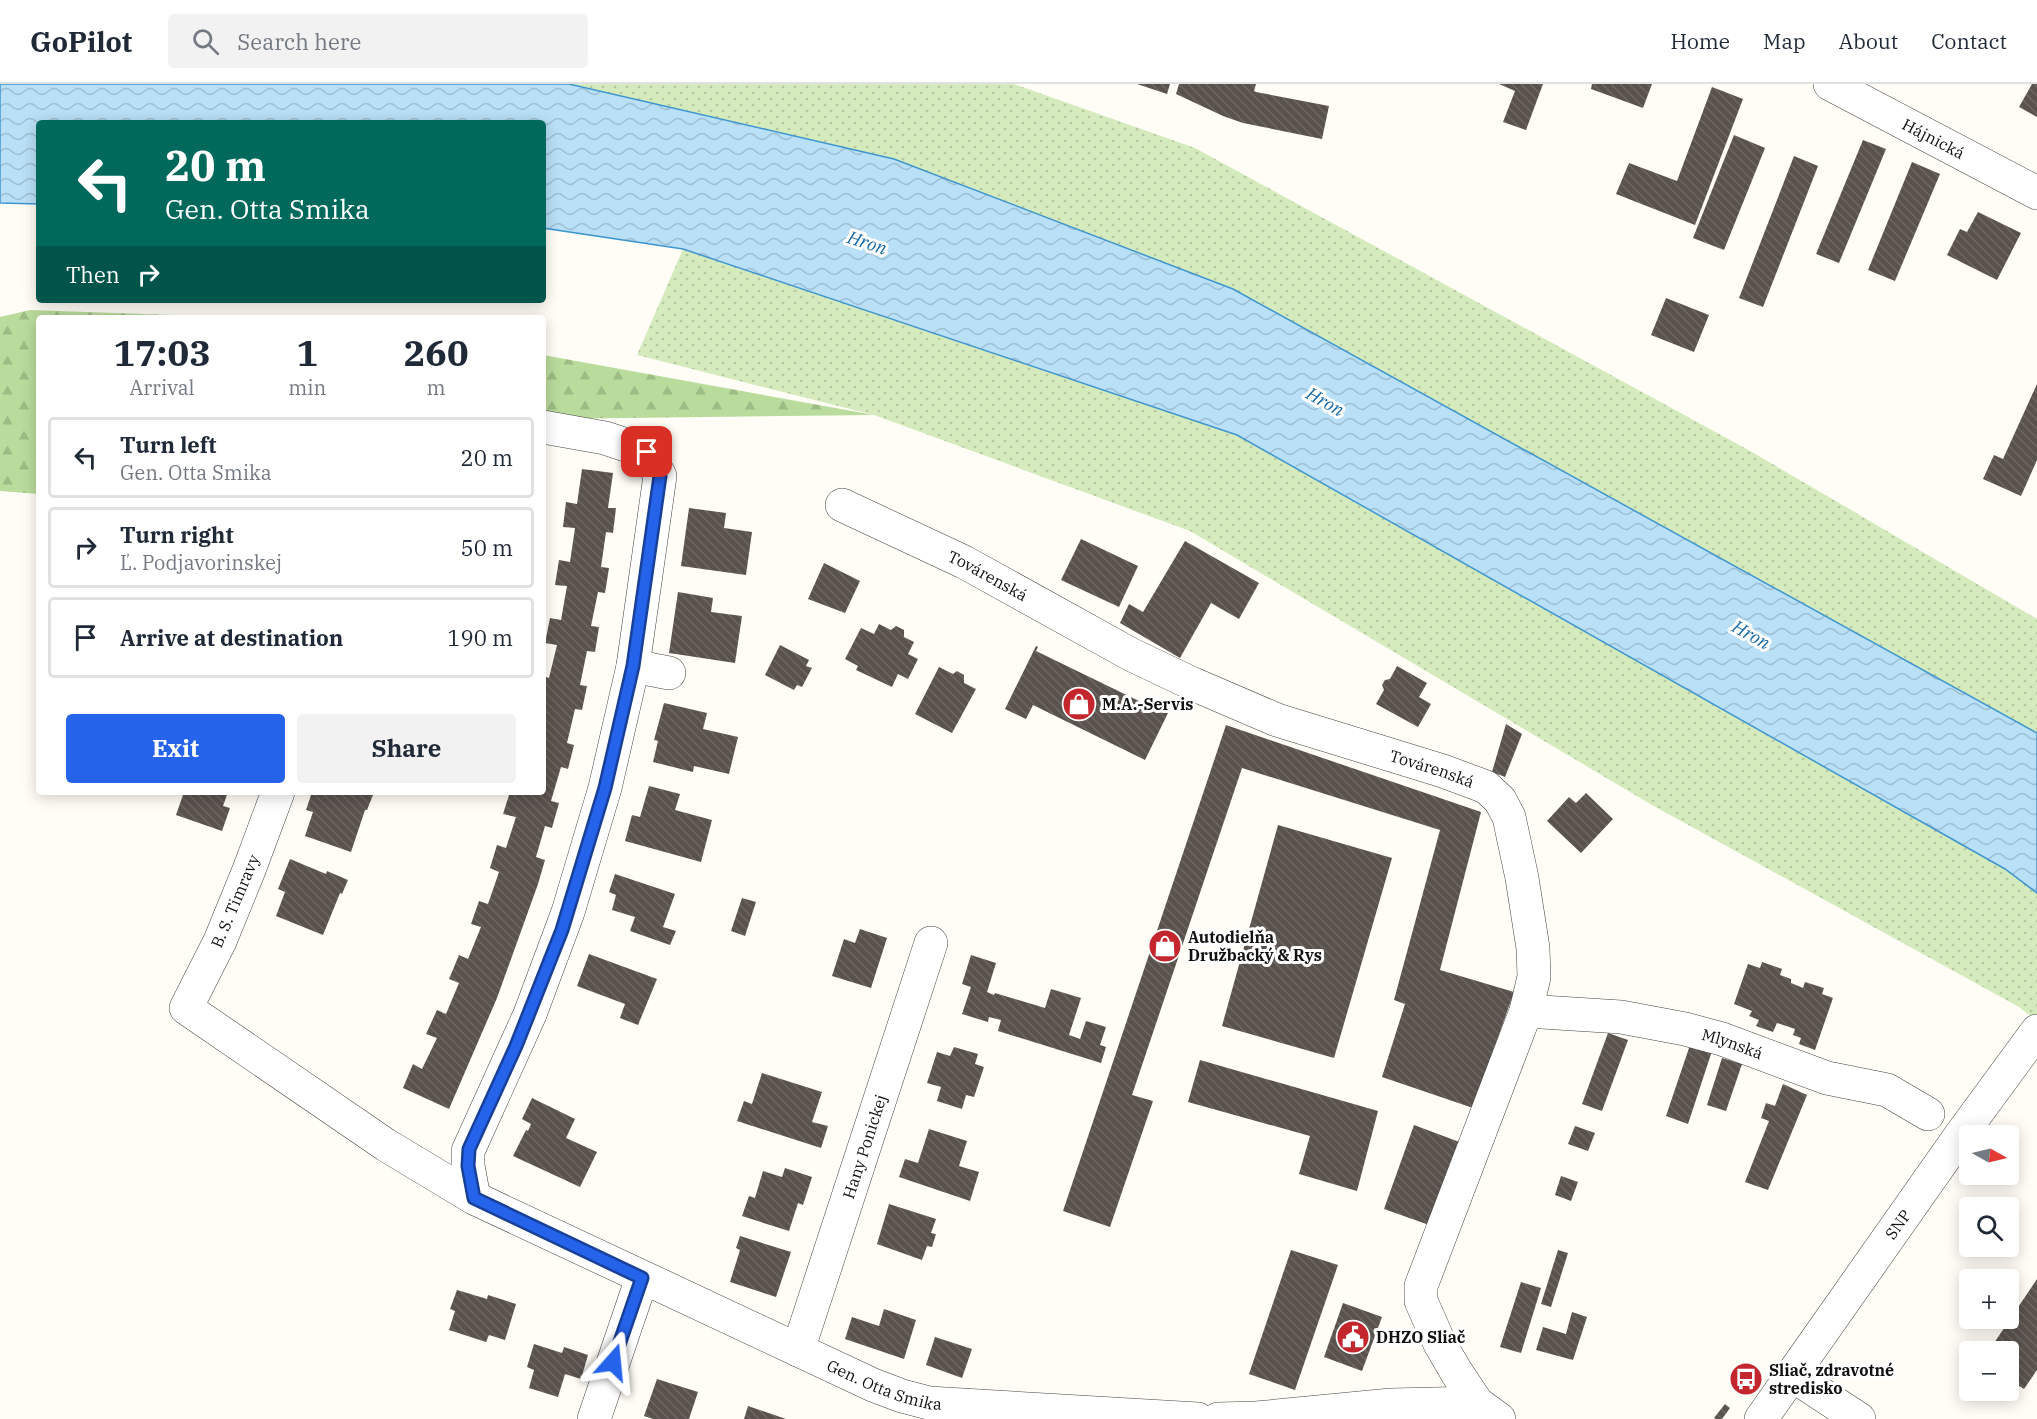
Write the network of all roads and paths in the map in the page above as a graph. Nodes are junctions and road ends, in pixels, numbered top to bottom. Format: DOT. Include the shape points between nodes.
graph roads {
  1 [pos="1830,84"];
  2 [pos="2037,193"];
  3 [pos="546,428"];
  4 [pos="842,505"];
  5 [pos="633,666"];
  6 [pos="669,673"];
  7 [pos="277,795"];
  8 [pos="931,943"];
  9 [pos="186,1008"];
  10 [pos="1526,1011"];
  11 [pos="2037,1031"];
  12 [pos="1928,1114"];
  13 [pos="474,1198"];
  14 [pos="642,1278"];
  15 [pos="798,1350"];
  16 [pos="1792,1375"];
  17 [pos="1488,1411"];
  18 [pos="1145,1418"];
  19 [pos="594,1419"];
  20 [pos="1198,1419"];
  21 [pos="1218,1419"];
  22 [pos="1761,1419"];
  23 [pos="1858,1419"];
  1 -- 2 [label="street, Hájnická"];
  3 -- 5 [label="street" via="605,438 647,452 660,476"];
  4 -- 10 [label="street, Továrenská" via="964,562 1132,655 1193,684 1277,720 1486,786 1509,817 1522,878 1534,977"];
  5 -- 6 [label="street"];
  5 -- 13 [label="street" via="605,788 568,912 530,1014 468,1151"];
  7 -- 9 [label="street, B. S. Timravy" via="220,941"];
  8 -- 15 [label="street, Hany Ponickej"];
  9 -- 13 [label="street, Gen. Otta Smika" via="386,1145"];
  10 -- 12 [label="street, Mlynská" via="1621,1017 1685,1029 1827,1078 1887,1090"];
  10 -- 17 [label="street, Továrenská" via="1421,1286 1421,1301 1440,1344"];
  11 -- 16 [label="street, SNP"];
  13 -- 14 [label="street, Gen. Otta Smika"];
  14 -- 15 [label="street, Gen. Otta Smika"];
  14 -- 19 [label="street"];
  15 -- 18 [label="street, Gen. Otta Smika" via="873,1385 929,1403"];
  16 -- 22 [label="street, SNP"];
  16 -- 23 [label="street"];
  17 -- 21 [label="street, Továrenská" via="1391,1405"];
  18 -- 20 [label="street"];
}
